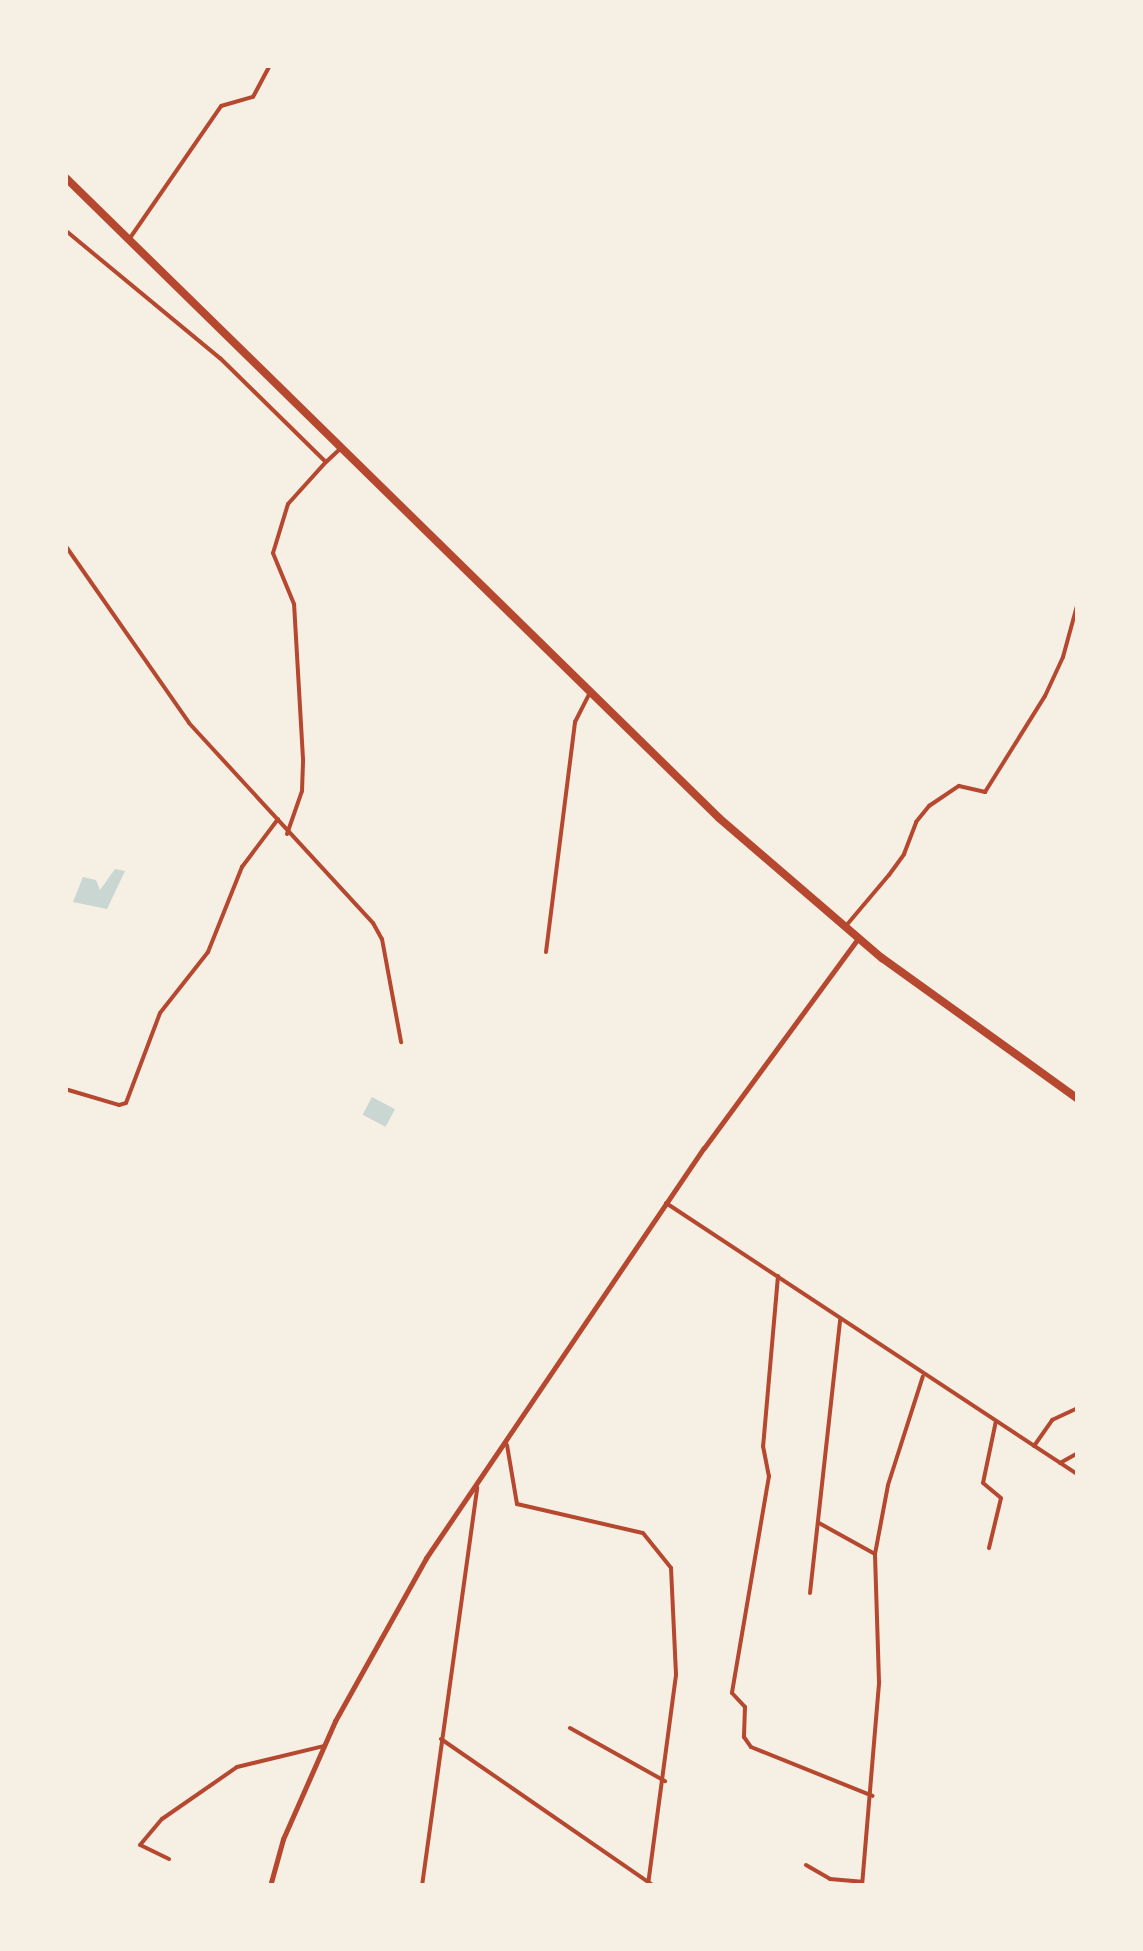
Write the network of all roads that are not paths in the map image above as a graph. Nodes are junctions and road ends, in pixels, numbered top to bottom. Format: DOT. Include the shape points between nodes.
graph roads {
  1 [pos="270,65"];
  2 [pos="65,177"];
  3 [pos="65,230"];
  4 [pos="130,238"];
  5 [pos="343,447"];
  6 [pos="326,462"];
  7 [pos="65,546"];
  8 [pos="1078,602"];
  9 [pos="590,692"];
  10 [pos="278,819"];
  11 [pos="287,834"];
  12 [pos="845,927"];
  13 [pos="858,938"];
  14 [pos="546,952"];
  15 [pos="401,1042"];
  16 [pos="65,1088"];
  17 [pos="1078,1099"];
  18 [pos="666,1203"];
  19 [pos="778,1276"];
  20 [pos="840,1318"];
  21 [pos="923,1376"];
  22 [pos="1078,1408"];
  23 [pos="996,1421"];
  24 [pos="507,1445"];
  25 [pos="1034,1446"];
  26 [pos="1078,1453"];
  27 [pos="1060,1463"];
  28 [pos="1078,1474"];
  29 [pos="477,1488"];
  30 [pos="818,1523"];
  31 [pos="989,1548"];
  32 [pos="875,1554"];
  33 [pos="810,1593"];
  34 [pos="570,1728"];
  35 [pos="441,1739"];
  36 [pos="324,1746"];
  37 [pos="665,1781"];
  38 [pos="873,1796"];
  39 [pos="168,1858"];
  40 [pos="806,1865"];
  41 [pos="862,1884"];
  42 [pos="650,1885"];
  43 [pos="270,1886"];
  44 [pos="422,1886"];
  1 -- 4 [label="street" via="253,98 221,106"];
  2 -- 4 [label="highway"];
  3 -- 6 [label="street" via="220,358"];
  4 -- 5 [label="highway"];
  5 -- 6 [label="street"];
  5 -- 9 [label="highway"];
  6 -- 11 [label="street" via="288,504 273,553 294,604 303,760 302,791"];
  7 -- 10 [label="street" via="189,723"];
  8 -- 12 [label="street" via="1045,696 985,792 959,786 929,806 889,876"];
  9 -- 12 [label="highway" via="719,818"];
  9 -- 14 [label="street" via="576,722"];
  10 -- 11 [label="street"];
  10 -- 16 [label="street" via="242,867 208,952 160,1013 126,1103"];
  11 -- 15 [label="street" via="382,939"];
  12 -- 13 [label="highway"];
  13 -- 17 [label="highway"];
  13 -- 18 [label="street"];
  18 -- 19 [label="street"];
  18 -- 24 [label="street"];
  19 -- 20 [label="street"];
  19 -- 38 [label="street" via="763,1446 769,1476 732,1693 745,1708 744,1736 751,1746"];
  20 -- 21 [label="street"];
  20 -- 30 [label="street"];
  21 -- 23 [label="street"];
  21 -- 32 [label="street" via="888,1485"];
  22 -- 25 [label="street" via="1052,1420"];
  23 -- 25 [label="street"];
  23 -- 31 [label="street" via="982,1483 1000,1498"];
  24 -- 29 [label="street"];
  24 -- 37 [label="street" via="517,1504 643,1533 671,1568 676,1675"];
  25 -- 27 [label="street"];
  26 -- 27 [label="street"];
  27 -- 28 [label="street"];
  29 -- 35 [label="street"];
  29 -- 36 [label="street" via="426,1558"];
  30 -- 32 [label="street"];
  30 -- 33 [label="street"];
  32 -- 38 [label="street" via="879,1682"];
  34 -- 37 [label="street"];
  35 -- 42 [label="street"];
  35 -- 44 [label="street"];
  36 -- 39 [label="street" via="237,1767 162,1820 140,1845"];
  36 -- 43 [label="street"];
  37 -- 42 [label="street"];
  38 -- 41 [label="street"];
  40 -- 41 [label="street" via="830,1879"];
}
